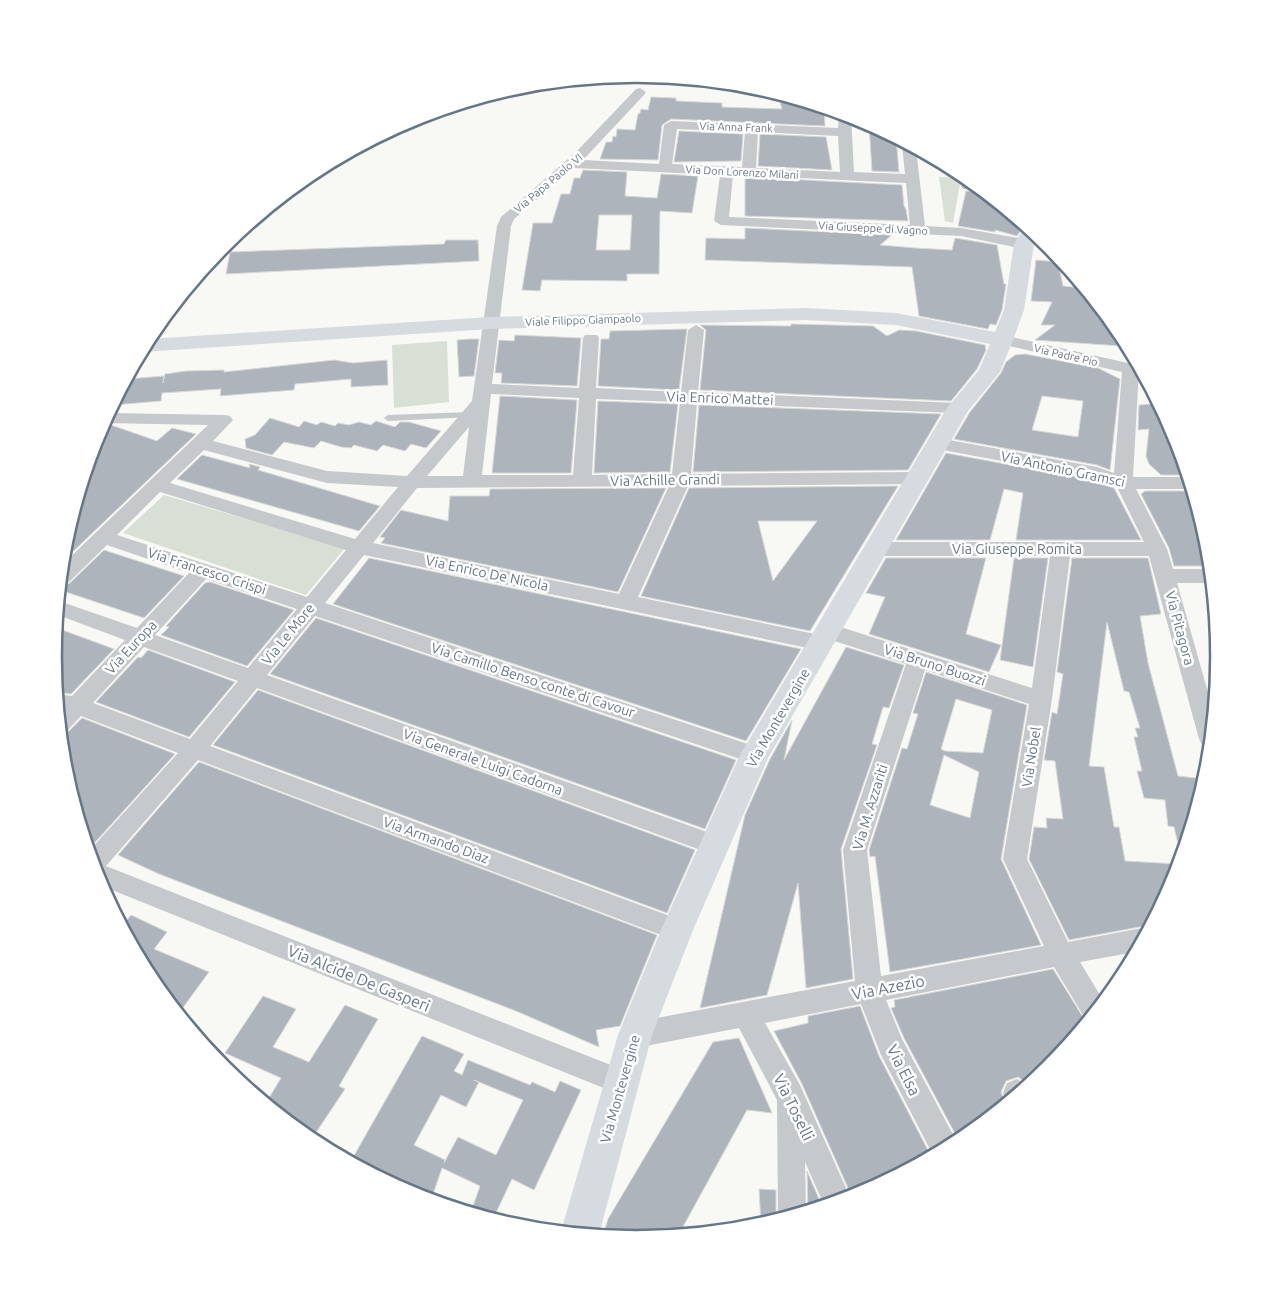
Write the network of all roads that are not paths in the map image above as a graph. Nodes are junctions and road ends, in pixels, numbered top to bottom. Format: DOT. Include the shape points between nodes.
graph roads {
  1 [pos="640,92"];
  2 [pos="844,123"];
  3 [pos="752,128"];
  4 [pos="845,132"];
  5 [pos="910,153"];
  6 [pos="570,164"];
  7 [pos="665,168"];
  8 [pos="727,171"];
  9 [pos="749,172"];
  10 [pos="847,176"];
  11 [pos="913,179"];
  12 [pos="918,230"];
  13 [pos="1027,238"];
  14 [pos="490,323"];
  15 [pos="696,330"];
  16 [pos="590,338"];
  17 [pos="1002,340"];
  18 [pos="154,346"];
  19 [pos="1131,370"];
  20 [pos="586,393"];
  21 [pos="690,397"];
  22 [pos="478,402"];
  23 [pos="958,408"];
  24 [pos="115,418"];
  25 [pos="388,418"];
  26 [pos="199,443"];
  27 [pos="938,444"];
  28 [pos="918,478"];
  29 [pos="681,480"];
  30 [pos="582,481"];
  31 [pos="412,482"];
  32 [pos="472,482"];
  33 [pos="1124,483"];
  34 [pos="1182,483"];
  35 [pos="157,485"];
  36 [pos="103,537"];
  37 [pos="360,547"];
  38 [pos="877,549"];
  39 [pos="1061,549"];
  40 [pos="1157,549"];
  41 [pos="69,570"];
  42 [pos="202,570"];
  43 [pos="1165,576"];
  44 [pos="1204,576"];
  45 [pos="626,602"];
  46 [pos="310,606"];
  47 [pos="65,611"];
  48 [pos="825,637"];
  49 [pos="139,639"];
  50 [pos="918,660"];
  51 [pos="251,679"];
  52 [pos="1041,699"];
  53 [pos="68,704"];
  54 [pos="1206,723"];
  55 [pos="194,750"];
  56 [pos="755,755"];
  57 [pos="715,845"];
  58 [pos="99,857"];
  59 [pos="107,877"];
  60 [pos="677,930"];
  61 [pos="1134,941"];
  62 [pos="1061,955"];
  63 [pos="869,990"];
  64 [pos="1092,1005"];
  65 [pos="746,1015"];
  66 [pos="635,1035"];
  67 [pos="622,1082"];
  68 [pos="790,1095"];
  69 [pos="940,1142"];
  70 [pos="834,1194"];
  71 [pos="791,1208"];
  72 [pos="582,1227"];
  1 -- 6 [label="street, Via Papa Paolo VI"];
  2 -- 4 [label="street"];
  3 -- 4 [label="street, Via Anna Frank"];
  3 -- 7 [label="street, Via Anna Frank" via="671,124"];
  3 -- 9 [label="street"];
  4 -- 10 [label="street"];
  5 -- 11 [label="street"];
  6 -- 7 [label="street, Via Don Lorenzo Milani"];
  6 -- 14 [label="street, Via Papa Paolo VI" via="508,217"];
  7 -- 8 [label="street, Via Don Lorenzo Milani"];
  8 -- 9 [label="street, Via Don Lorenzo Milani"];
  8 -- 12 [label="street, Via Giuseppe di Vagno" via="721,221"];
  9 -- 10 [label="street, Via Don Lorenzo Milani"];
  10 -- 11 [label="street, Via Don Lorenzo Milani"];
  11 -- 12 [label="street"];
  12 -- 13 [label="street, Via Giuseppe di Vagno"];
  13 -- 17 [label="street, Via Montevergine" via="1014,310"];
  14 -- 17 [label="street, Viale Filippo Giampaolo" via="837,315 926,323"];
  14 -- 18 [label="street, Viale Filippo Giampaolo"];
  14 -- 22 [label="street"];
  15 -- 21 [label="street"];
  16 -- 20 [label="street"];
  17 -- 19 [label="street, Via Padre Pio"];
  17 -- 23 [label="street, Via Montevergine" via="989,372"];
  19 -- 33 [label="street, Via Pitagora"];
  20 -- 21 [label="street, Via Enrico Mattei"];
  20 -- 22 [label="street, Via Enrico Mattei"];
  20 -- 30 [label="street"];
  21 -- 23 [label="street, Via Enrico Mattei"];
  21 -- 29 [label="street"];
  22 -- 25 [label="lane"];
  22 -- 31 [label="street, Via Le More"];
  22 -- 32 [label="street"];
  23 -- 27 [label="street, Via Montevergine"];
  24 -- 26 [label="street" via="224,420"];
  26 -- 31 [label="street, Via Achille Grandi" via="327,477"];
  26 -- 35 [label="street"];
  27 -- 28 [label="street, Via Montevergine"];
  27 -- 33 [label="street, Via Antonio Gramsci" via="1097,473"];
  28 -- 29 [label="street, Via Achille Grandi"];
  28 -- 38 [label="street, Via Montevergine"];
  29 -- 30 [label="street, Via Achille Grandi"];
  29 -- 45 [label="street"];
  30 -- 32 [label="street, Via Achille Grandi"];
  31 -- 32 [label="street, Via Achille Grandi"];
  31 -- 37 [label="street, Via Le More"];
  33 -- 34 [label="street, Via Antonio Gramsci"];
  33 -- 40 [label="street, Via Pitagora"];
  35 -- 36 [label="street"];
  35 -- 37 [label="street, Via Enrico De Nicola"];
  36 -- 41 [label="street"];
  36 -- 42 [label="street, Via Francesco Crispi"];
  37 -- 45 [label="street, Via Enrico De Nicola"];
  37 -- 46 [label="street, Via Le More"];
  38 -- 39 [label="street, Via Giuseppe Romita"];
  38 -- 48 [label="street, Via Montevergine"];
  39 -- 40 [label="street, Via Giuseppe Romita"];
  39 -- 52 [label="street, Via Nobel"];
  40 -- 43 [label="street, Via Pitagora"];
  42 -- 46 [label="street, Via Francesco Crispi"];
  42 -- 49 [label="street, Via Europa"];
  43 -- 44 [label="street, Via Pitagora"];
  43 -- 54 [label="street, Via Pitagora"];
  45 -- 48 [label="street, Via Enrico De Nicola"];
  46 -- 51 [label="street, Via Le More"];
  46 -- 56 [label="street, Via Camillo Benso conte di Cavour"];
  47 -- 49 [label="street, Via Generale Luigi Cadorna"];
  48 -- 50 [label="street, Via Bruno Buozzi"];
  48 -- 56 [label="street, Via Montevergine"];
  49 -- 51 [label="street, Via Generale Luigi Cadorna"];
  49 -- 53 [label="street, Via Europa"];
  50 -- 52 [label="street, Via Bruno Buozzi"];
  50 -- 63 [label="street, Via M. Azzariti" via="855,850"];
  51 -- 55 [label="street, Via Le More"];
  51 -- 57 [label="street, Via Generale Luigi Cadorna"];
  52 -- 62 [label="street, Via Nobel" via="1015,858"];
  53 -- 55 [label="street, Via Armando Diaz"];
  55 -- 58 [label="street, Via Le More"];
  55 -- 60 [label="street, Via Armando Diaz"];
  56 -- 57 [label="street, Via Montevergine"];
  57 -- 60 [label="street, Via Montevergine"];
  59 -- 67 [label="street, Via Alcide De Gasperi"];
  60 -- 66 [label="street, Via Montevergine"];
  61 -- 62 [label="street, Via Azezio"];
  62 -- 63 [label="street, Via Azezio"];
  62 -- 64 [label="street, Via Nobel"];
  63 -- 65 [label="street, Via Azezio"];
  63 -- 69 [label="street, Via Elsa" via="891,1046"];
  65 -- 66 [label="street, Via Azezio"];
  65 -- 68 [label="street, Via Toselli"];
  66 -- 67 [label="street, Via Montevergine"];
  67 -- 72 [label="street, Via Montevergine"];
  68 -- 70 [label="street, Via Toselli"];
  68 -- 71 [label="street"];
}
